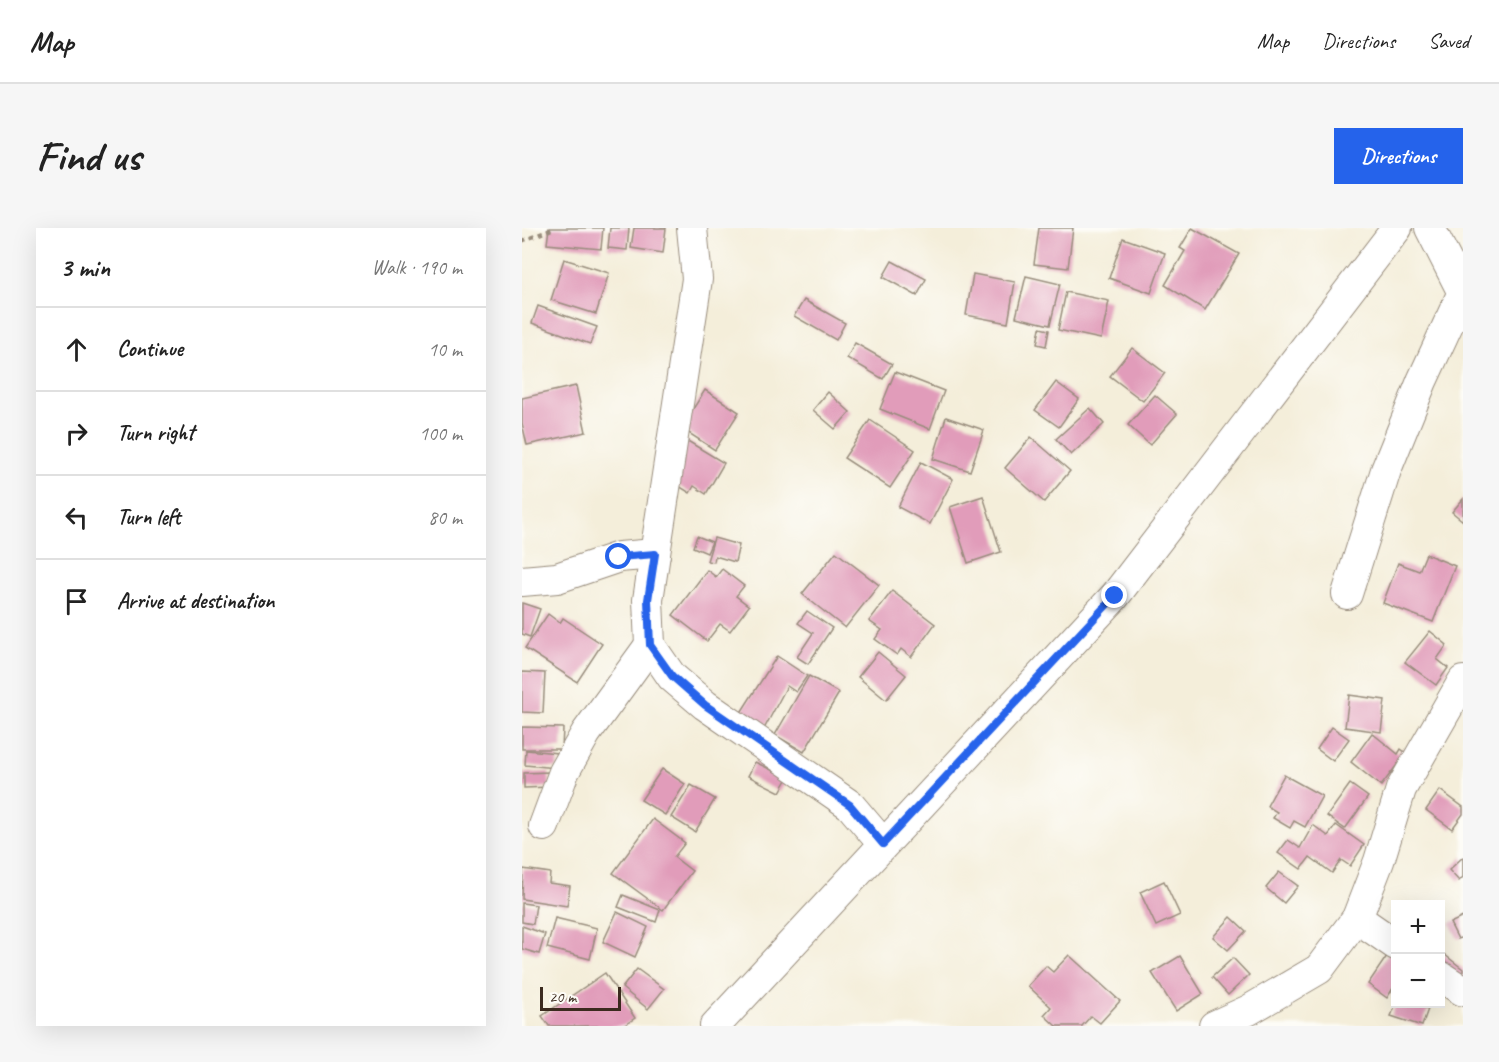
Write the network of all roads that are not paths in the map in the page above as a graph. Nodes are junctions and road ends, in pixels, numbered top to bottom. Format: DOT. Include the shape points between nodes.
graph roads {
  1 [pos="692,228"];
  2 [pos="1397,228"];
  3 [pos="1430,228"];
  4 [pos="1463,292"];
  5 [pos="655,554"];
  6 [pos="522,581"];
  7 [pos="1347,594"];
  8 [pos="650,645"];
  9 [pos="1463,681"];
  10 [pos="544,826"];
  11 [pos="883,844"];
  12 [pos="1357,918"];
  13 [pos="1391,942"];
  14 [pos="1445,979"];
  15 [pos="1463,991"];
  16 [pos="714,1026"];
  17 [pos="1214,1026"];
  1 -- 5 [label="street" via="698,279"];
  2 -- 11 [label="street" via="1115,596"];
  3 -- 4 [label="street"];
  4 -- 7 [label="street" via="1386,470"];
  5 -- 6 [label="street" via="619,557 557,578"];
  5 -- 8 [label="street" via="648,600"];
  8 -- 10 [label="street" via="586,733 564,772"];
  8 -- 11 [label="street" via="672,676 705,705 850,805"];
  9 -- 12 [label="street" via="1401,789"];
  11 -- 16 [label="street"];
  12 -- 13 [label="street"];
  12 -- 17 [label="street" via="1319,969"];
  14 -- 15 [label="street"];
}
